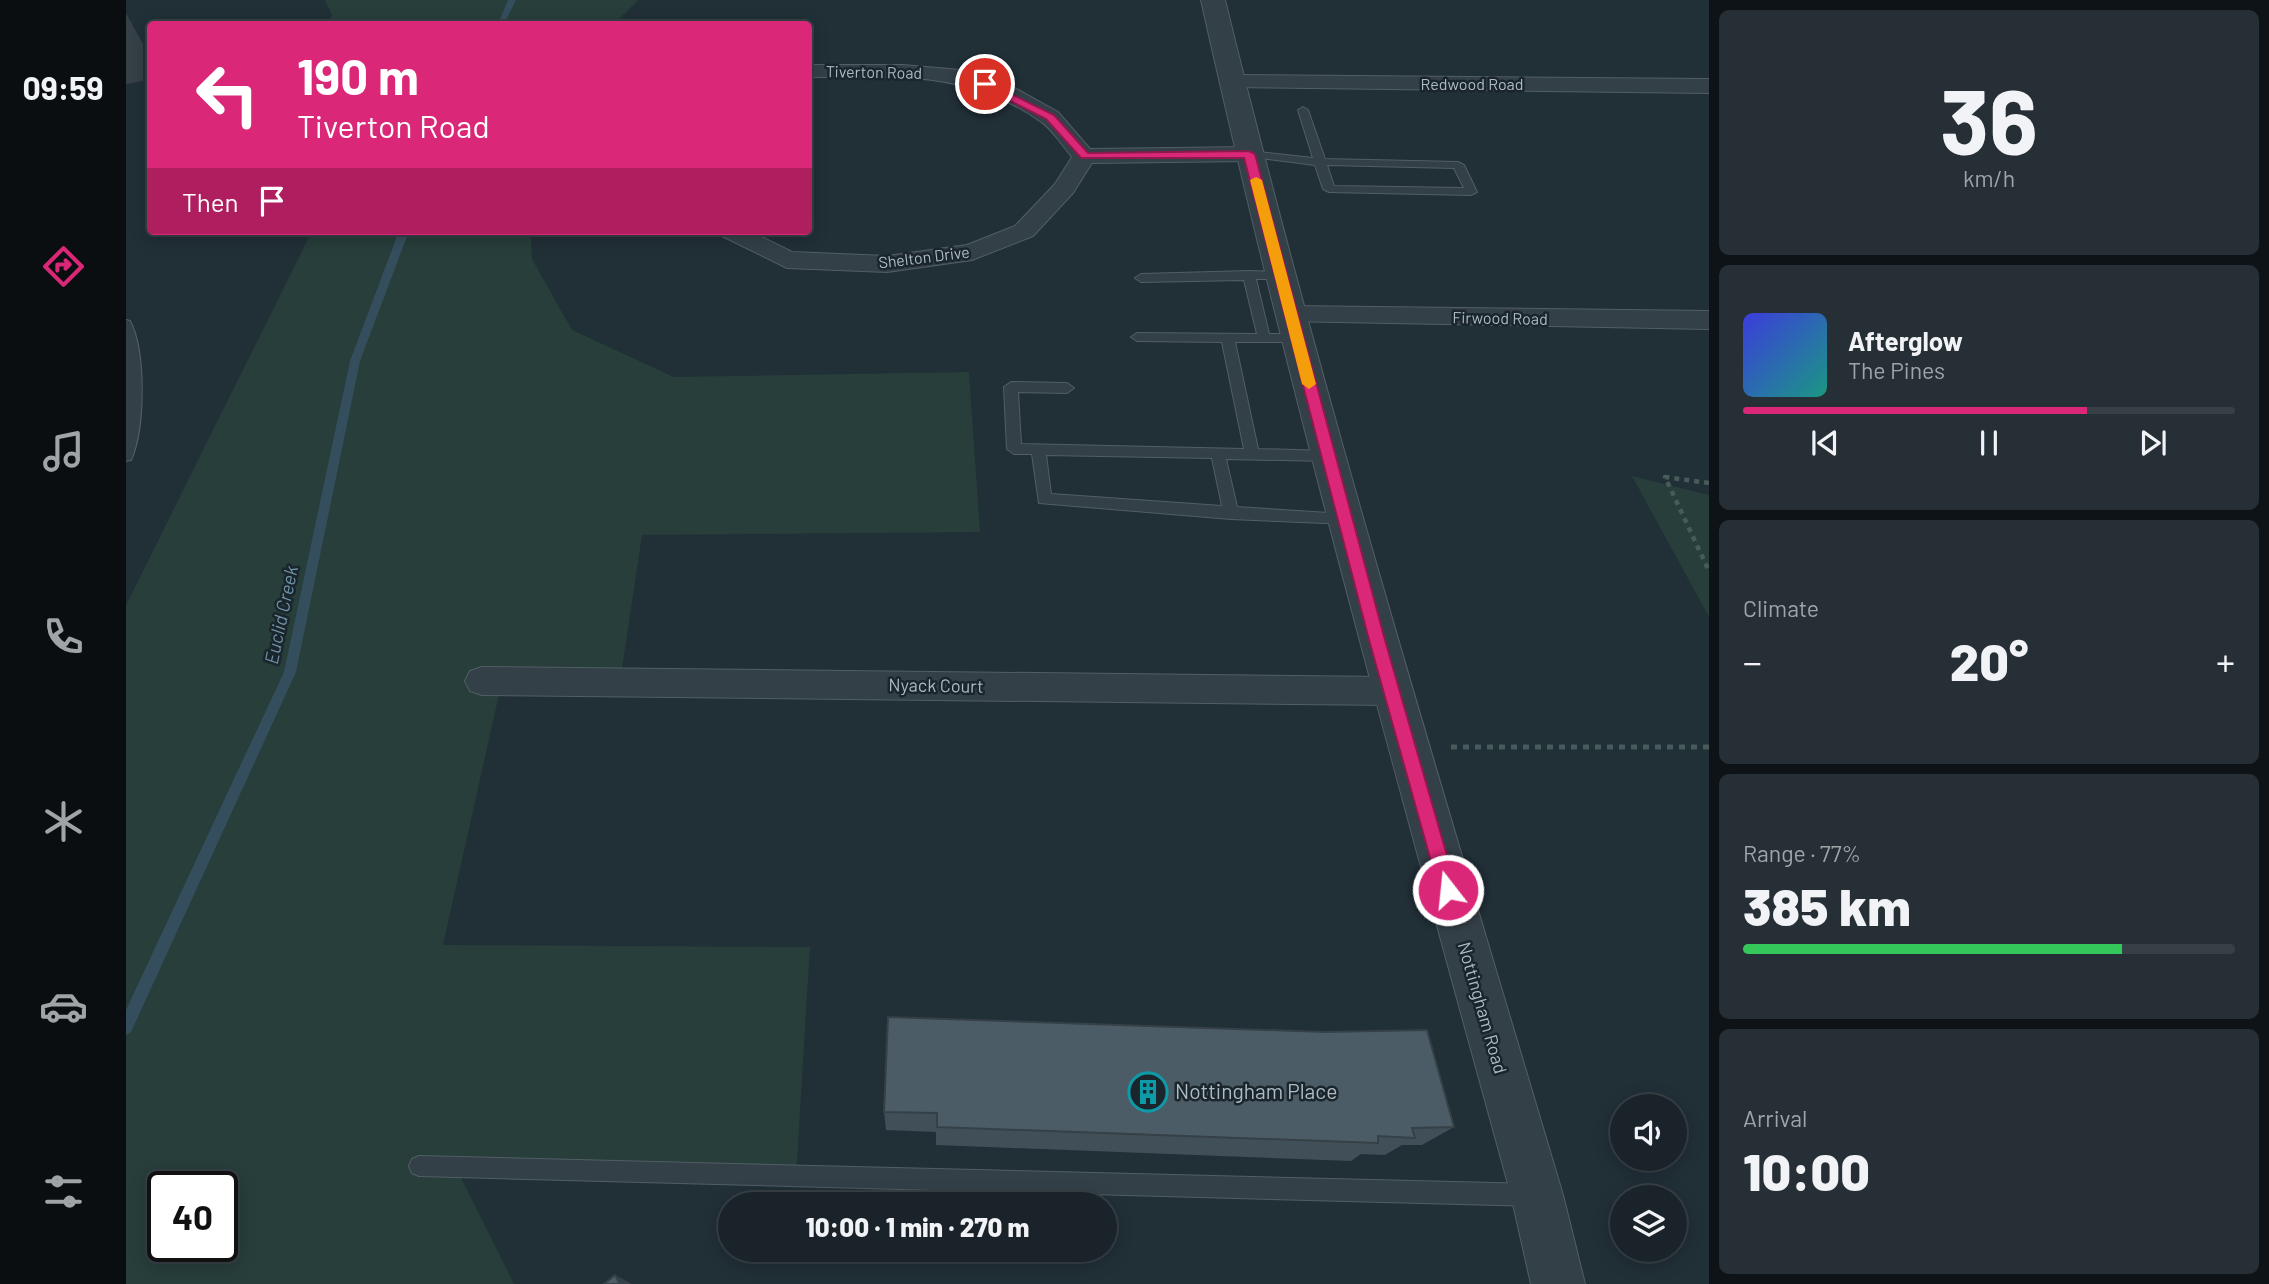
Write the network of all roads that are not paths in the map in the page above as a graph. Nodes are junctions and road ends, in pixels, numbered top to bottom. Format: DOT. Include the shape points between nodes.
graph roads {
  1 [pos="1213,0"];
  2 [pos="812,71"];
  3 [pos="1235,82"];
  4 [pos="1709,86"];
  5 [pos="1303,110"];
  6 [pos="1249,154"];
  7 [pos="1084,156"];
  8 [pos="1320,162"];
  9 [pos="739,235"];
  10 [pos="1265,275"];
  11 [pos="1141,278"];
  12 [pos="1709,320"];
  13 [pos="126,324"];
  14 [pos="1284,330"];
  15 [pos="1137,337"];
  16 [pos="1228,338"];
  17 [pos="1067,388"];
  18 [pos="1039,450"];
  19 [pos="1218,453"];
  20 [pos="1252,454"];
  21 [pos="126,456"];
  22 [pos="1328,456"];
  23 [pos="1231,514"];
  24 [pos="1345,520"];
  25 [pos="482,681"];
  26 [pos="1391,691"];
  27 [pos="419,1166"];
  28 [pos="1536,1195"];
  29 [pos="1558,1284"];
  1 -- 3 [label="street, Nottingham Road"];
  2 -- 7 [label="street, Tiverton Road" via="964,76 1050,117"];
  3 -- 4 [label="street, Redwood Road"];
  3 -- 6 [label="street, Nottingham Road"];
  5 -- 8 [label="lane"];
  6 -- 7 [label="street"];
  6 -- 8 [label="lane"];
  6 -- 10 [label="street, Nottingham Road"];
  7 -- 9 [label="street, Shelton Drive" via="1065,188 1024,231 972,252 887,264 787,260"];
  8 -- 8 [label="lane" via="1329,189 1471,192 1458,164"];
  10 -- 11 [label="lane"];
  10 -- 14 [label="street, Nottingham Road"];
  12 -- 14 [label="street, Firwood Road"];
  13 -- 21 [label="lane" via="131,333 133,437"];
  14 -- 16 [label="lane"];
  14 -- 22 [label="street, Nottingham Road"];
  15 -- 16 [label="lane"];
  16 -- 20 [label="lane"];
  17 -- 18 [label="lane" via="1011,387 1014,449"];
  18 -- 19 [label="lane"];
  18 -- 23 [label="lane" via="1044,499"];
  19 -- 20 [label="lane"];
  19 -- 23 [label="lane"];
  20 -- 22 [label="lane"];
  22 -- 24 [label="street, Nottingham Road"];
  23 -- 24 [label="lane"];
  24 -- 26 [label="street, Nottingham Road"];
  25 -- 26 [label="street, Nyack Court"];
  26 -- 28 [label="street, Nottingham Road"];
  27 -- 28 [label="lane"];
  28 -- 29 [label="street, Nottingham Road"];
}
